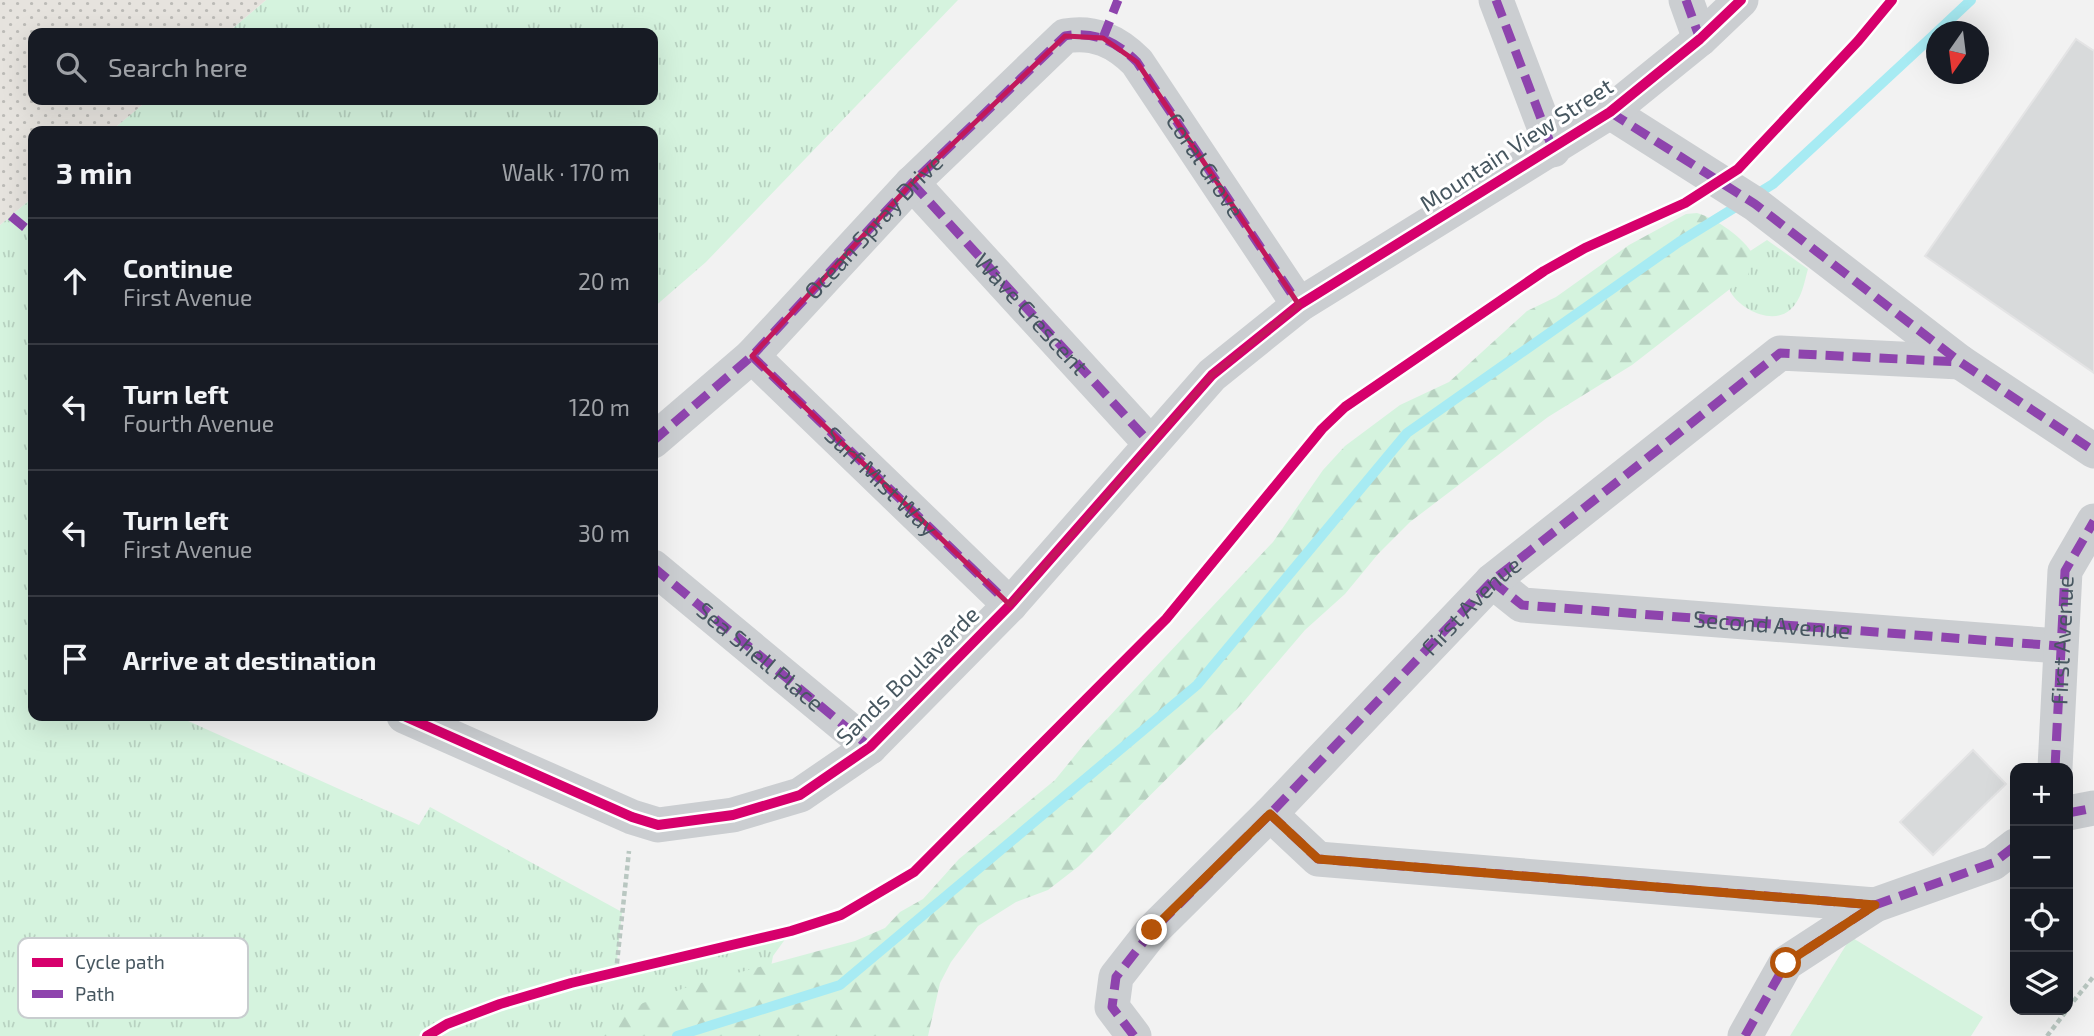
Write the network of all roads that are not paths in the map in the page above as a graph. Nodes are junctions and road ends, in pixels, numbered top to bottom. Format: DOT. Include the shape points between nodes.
graph roads {
  1 [pos="1496,0"];
  2 [pos="1686,0"];
  3 [pos="1741,0"];
  4 [pos="1103,38"];
  5 [pos="1700,39"];
  6 [pos="1610,112"];
  7 [pos="1552,150"];
  8 [pos="912,183"];
  9 [pos="1299,305"];
  10 [pos="752,356"];
  11 [pos="1960,362"];
  12 [pos="658,437"];
  13 [pos="1151,444"];
  14 [pos="2094,451"];
  15 [pos="2094,521"];
  16 [pos="658,571"];
  17 [pos="1492,581"];
  18 [pos="1010,606"];
  19 [pos="2059,646"];
  20 [pos="415,721"];
  21 [pos="870,747"];
  22 [pos="2055,763"];
  23 [pos="2094,808"];
  24 [pos="2073,812"];
  25 [pos="1270,814"];
  26 [pos="2010,850"];
  27 [pos="1875,905"];
  28 [pos="1134,1036"];
  29 [pos="1745,1036"];
  1 -- 7 [label="street"];
  2 -- 5 [label="street"];
  3 -- 5 [label="street, Mountain View Street"];
  4 -- 8 [label="street, Ocean Spray Drive" via="1083,33 1065,36"];
  4 -- 9 [label="street, Coral Grove" via="1121,46 1137,62"];
  5 -- 6 [label="street, Mountain View Street"];
  6 -- 7 [label="street, Mountain View Street"];
  6 -- 11 [label="street" via="1755,204"];
  7 -- 9 [label="street, Mountain View Street"];
  8 -- 10 [label="street, Ocean Spray Drive"];
  8 -- 13 [label="street, Wave Crescent"];
  9 -- 13 [label="street, Sands Boulavarde" via="1212,375"];
  10 -- 12 [label="street, Ocean Spray Drive"];
  10 -- 18 [label="street, Surf Mist Way"];
  11 -- 14 [label="street"];
  11 -- 17 [label="street, First Avenue" via="1780,354"];
  13 -- 18 [label="street, Sands Boulavarde"];
  15 -- 19 [label="street, First Avenue" via="2064,571"];
  16 -- 21 [label="street, Sea Shell Place"];
  17 -- 19 [label="street, Second Avenue" via="1521,605"];
  17 -- 25 [label="street, First Avenue"];
  18 -- 21 [label="street, Sands Boulavarde"];
  19 -- 22 [label="street, First Avenue"];
  20 -- 21 [label="street, Sands Boulavarde" via="658,825 733,815 800,795"];
  23 -- 24 [label="street"];
  25 -- 27 [label="street" via="1318,859"];
  25 -- 28 [label="street, First Avenue" via="1152,930 1116,977 1112,1007"];
  26 -- 27 [label="street" via="1993,863"];
  27 -- 29 [label="street" via="1786,963"];
}
